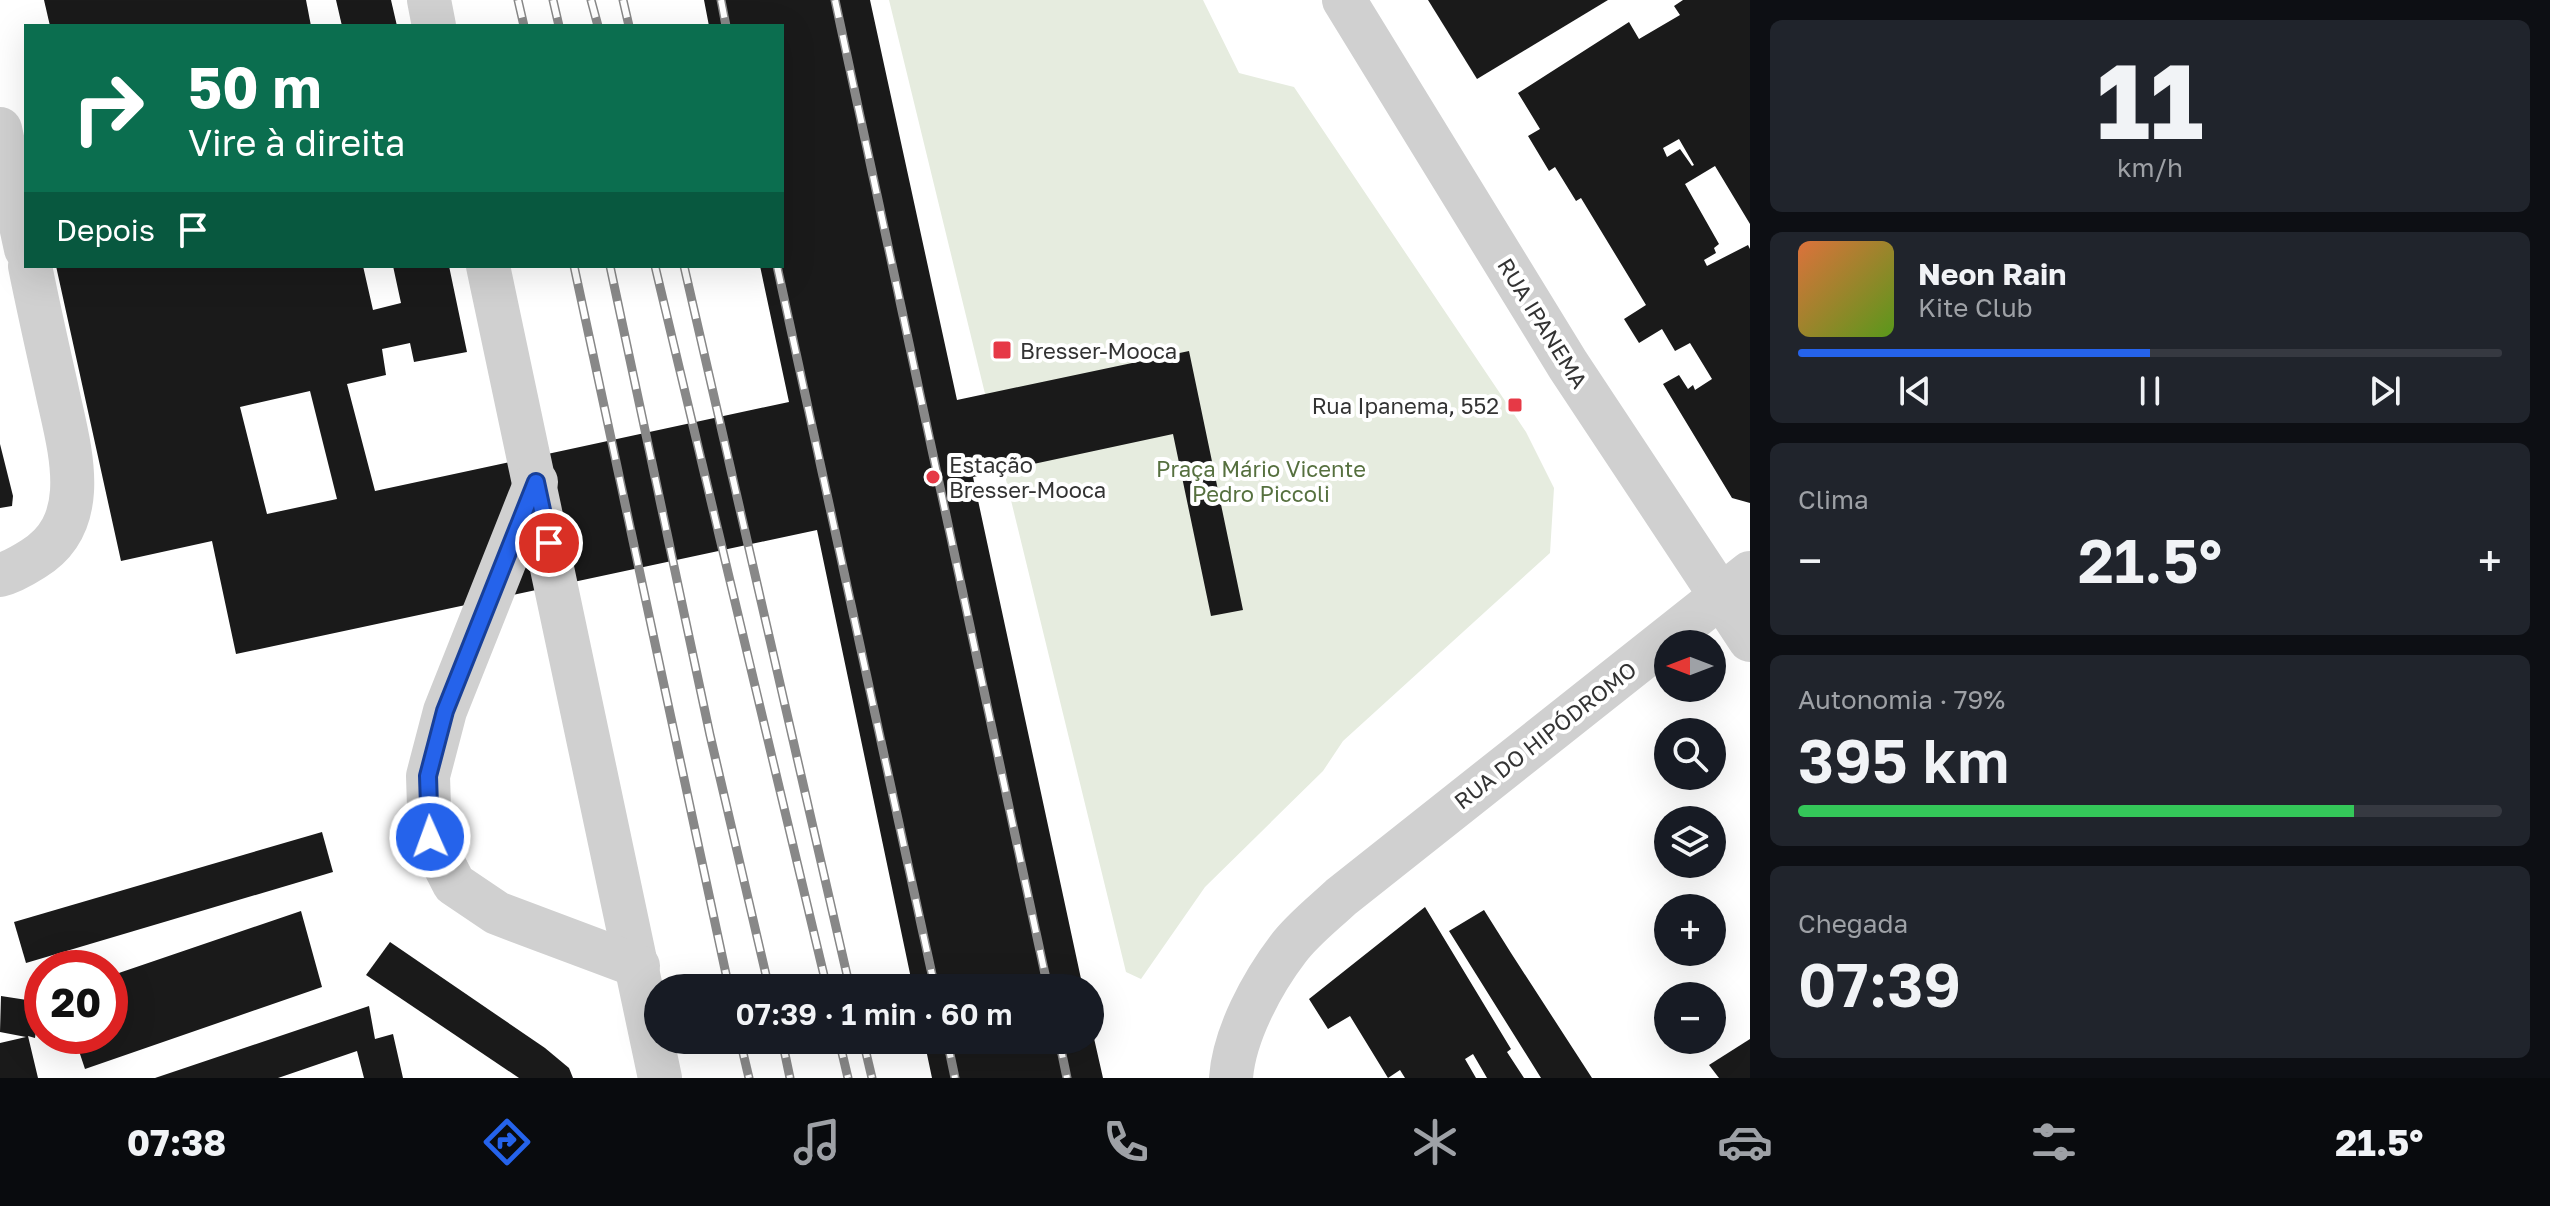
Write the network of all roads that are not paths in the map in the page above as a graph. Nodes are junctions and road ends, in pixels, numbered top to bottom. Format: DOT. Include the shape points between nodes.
graph roads {
  1 [pos="429,0"];
  2 [pos="1344,0"];
  3 [pos="434,24"];
  4 [pos="0,129"];
  5 [pos="24,240"];
  6 [pos="30,268"];
  7 [pos="488,268"];
  8 [pos="536,482"];
  9 [pos="0,575"];
  10 [pos="1736,584"];
  11 [pos="1750,640"];
  12 [pos="638,966"];
  13 [pos="660,1078"];
  14 [pos="1231,1078"];
  1 -- 3 [label="street"];
  2 -- 10 [label="street, RUA IPANEMA" via="1568,365"];
  4 -- 5 [label="street"];
  6 -- 9 [label="street" via="73,465 72,499 65,526 51,548"];
  7 -- 8 [label="street"];
  8 -- 12 [label="street"];
  8 -- 12 [label="street" via="445,711 428,776 430,837 454,884 497,913"];
  10 -- 11 [label="street, RUA IPANEMA"];
  10 -- 14 [label="street, RUA DO HIPÓDROMO" via="1341,897 1288,948 1249,1015"];
  12 -- 13 [label="street"];
}
